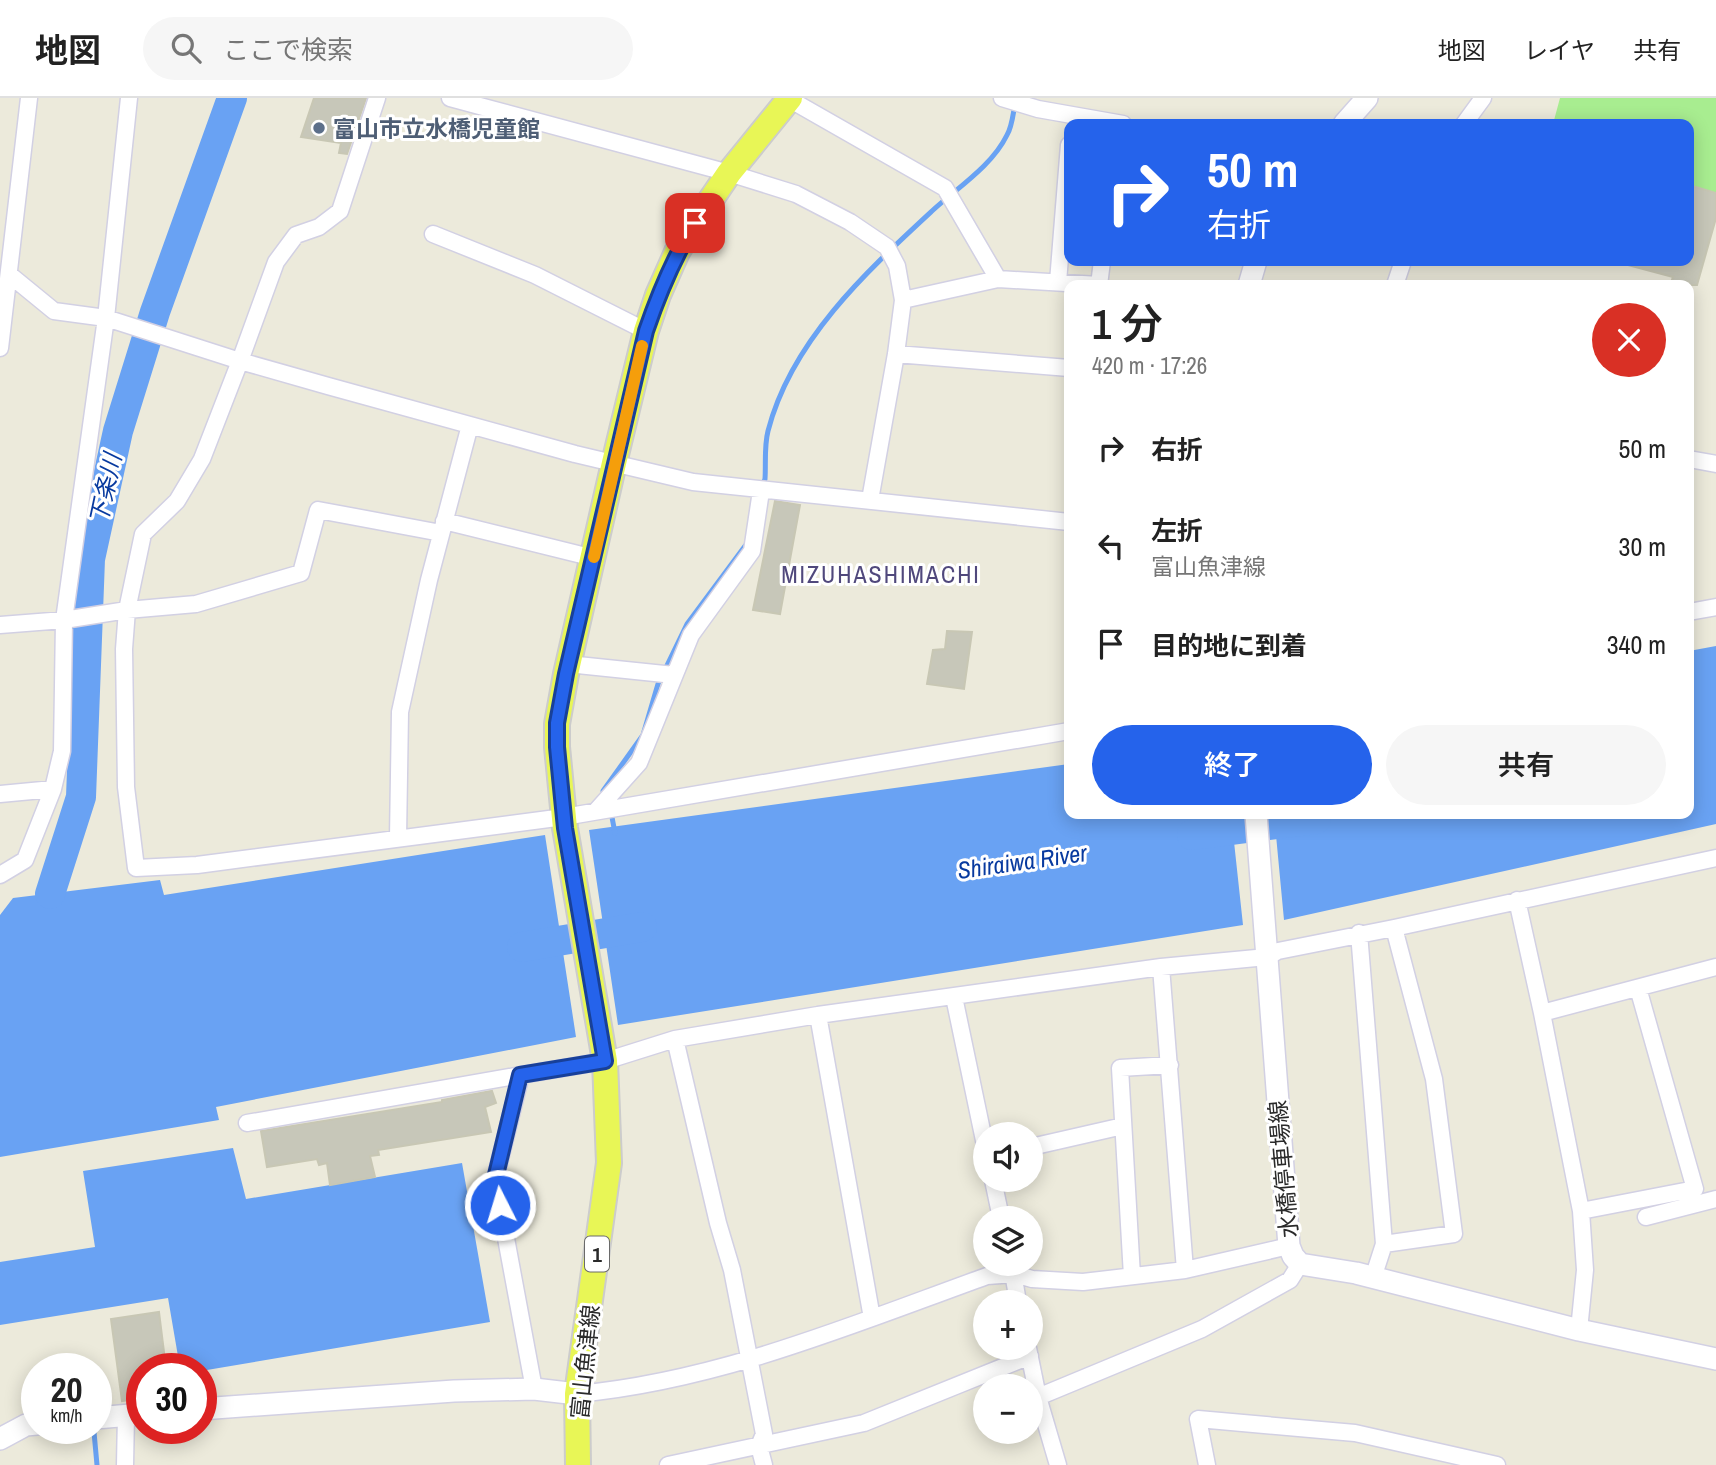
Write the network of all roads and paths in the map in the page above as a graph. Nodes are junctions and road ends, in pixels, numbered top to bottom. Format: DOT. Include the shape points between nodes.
graph roads {
  1 [pos="29,98"];
  2 [pos="129,98"];
  3 [pos="377,98"];
  4 [pos="450,98"];
  5 [pos="1002,98"];
  6 [pos="1367,98"];
  7 [pos="1483,98"];
  8 [pos="789,99"];
  9 [pos="1068,119"];
  10 [pos="1348,119"];
  11 [pos="1468,119"];
  12 [pos="729,173"];
  13 [pos="1064,207"];
  14 [pos="433,234"];
  15 [pos="7,245"];
  16 [pos="10,275"];
  17 [pos="998,279"];
  18 [pos="1058,282"];
  19 [pos="1064,282"];
  20 [pos="903,300"];
  21 [pos="106,318"];
  22 [pos="646,331"];
  23 [pos="0,348"];
  24 [pos="896,354"];
  25 [pos="240,361"];
  26 [pos="1064,368"];
  27 [pos="470,425"];
  28 [pos="1694,460"];
  29 [pos="614,463"];
  30 [pos="1716,464"];
  31 [pos="761,491"];
  32 [pos="870,500"];
  33 [pos="1064,521"];
  34 [pos="443,527"];
  35 [pos="594,558"];
  36 [pos="1716,607"];
  37 [pos="127,610"];
  38 [pos="1694,611"];
  39 [pos="69,619"];
  40 [pos="0,625"];
  41 [pos="568,664"];
  42 [pos="674,675"];
  43 [pos="1064,732"];
  44 [pos="53,789"];
  45 [pos="0,794"];
  46 [pos="597,811"];
  47 [pos="1255,819"];
  48 [pos="565,823"];
  49 [pos="398,838"];
  50 [pos="1716,858"];
  51 [pos="0,876"];
  52 [pos="1517,900"];
  53 [pos="1394,928"];
  54 [pos="1359,933"];
  55 [pos="1266,947"];
  56 [pos="1161,967"];
  57 [pos="1716,967"];
  58 [pos="1638,988"];
  59 [pos="954,997"];
  60 [pos="1542,1013"];
  61 [pos="818,1015"];
  62 [pos="675,1039"];
  63 [pos="603,1052"];
  64 [pos="1170,1065"];
  65 [pos="520,1075"];
  66 [pos="980,1122"];
  67 [pos="247,1123"];
  68 [pos="1123,1126"];
  69 [pos="1043,1144"];
  70 [pos="1697,1196"];
  71 [pos="1716,1199"];
  72 [pos="1581,1212"];
  73 [pos="1646,1217"];
  74 [pos="1384,1244"];
  75 [pos="1294,1255"];
  76 [pos="1185,1270"];
  77 [pos="987,1276"];
  78 [pos="1026,1276"];
  79 [pos="1132,1276"];
  80 [pos="1373,1278"];
  81 [pos="872,1318"];
  82 [pos="1579,1330"];
  83 [pos="1716,1359"];
  84 [pos="748,1360"];
  85 [pos="1010,1360"];
  86 [pos="534,1388"];
  87 [pos="578,1394"];
  88 [pos="1043,1395"];
  89 [pos="217,1408"];
  90 [pos="1043,1414"];
  91 [pos="21,1428"];
  92 [pos="0,1439"];
  93 [pos="129,1444"];
  94 [pos="759,1446"];
  95 [pos="125,1465"];
  96 [pos="578,1465"];
  97 [pos="668,1465"];
  98 [pos="764,1465"];
  99 [pos="1058,1465"];
  100 [pos="1207,1465"];
  101 [pos="1497,1465"];
  1 -- 15 [label="street"];
  2 -- 21 [label="street"];
  3 -- 25 [label="street" via="341,211 319,227 296,235 276,262"];
  4 -- 12 [label="street"];
  5 -- 9 [label="street"];
  6 -- 10 [label="main road"];
  7 -- 11 [label="street"];
  8 -- 12 [label="main road, 富山魚津線 / 1"];
  8 -- 17 [label="street" via="945,188"];
  12 -- 20 [label="street" via="796,194 887,247 897,266"];
  12 -- 22 [label="main road, 富山魚津線 / 1" via="677,252"];
  13 -- 18 [label="street"];
  14 -- 22 [label="street" via="535,275"];
  15 -- 16 [label="street"];
  16 -- 21 [label="street" via="54,311"];
  16 -- 23 [label="street"];
  17 -- 18 [label="street"];
  17 -- 20 [label="street"];
  18 -- 19 [label="street"];
  20 -- 24 [label="street"];
  21 -- 25 [label="street"];
  21 -- 39 [label="street"];
  22 -- 29 [label="main road, 富山魚津線 / 1"];
  24 -- 26 [label="street"];
  24 -- 32 [label="street"];
  25 -- 27 [label="street"];
  25 -- 37 [label="street" via="202,459 177,501 144,534"];
  27 -- 29 [label="street"];
  27 -- 34 [label="street"];
  28 -- 30 [label="street"];
  29 -- 31 [label="street" via="693,482"];
  29 -- 35 [label="main road, 富山魚津線 / 1"];
  31 -- 32 [label="street"];
  31 -- 42 [label="street" via="752,551 691,635"];
  32 -- 33 [label="street"];
  34 -- 35 [label="street"];
  34 -- 37 [label="street" via="318,510 301,573 196,604"];
  34 -- 49 [label="street" via="400,712"];
  35 -- 41 [label="main road, 富山魚津線 / 1"];
  36 -- 38 [label="street"];
  37 -- 39 [label="street"];
  37 -- 49 [label="street" via="126,787 136,868 197,865"];
  39 -- 40 [label="street"];
  39 -- 44 [label="street" via="62,751"];
  41 -- 42 [label="street"];
  41 -- 48 [label="main road, 富山魚津線 / 1" via="557,723"];
  42 -- 46 [label="street" via="639,763"];
  43 -- 46 [label="street"];
  44 -- 45 [label="street"];
  44 -- 51 [label="street" via="25,860"];
  46 -- 48 [label="street"];
  47 -- 55 [label="main road, 水橋停車場線"];
  48 -- 49 [label="street"];
  48 -- 63 [label="main road, 富山魚津線 / 1"];
  50 -- 52 [label="street"];
  52 -- 53 [label="street"];
  52 -- 60 [label="street"];
  53 -- 54 [label="street"];
  53 -- 74 [label="street" via="1434,1079 1454,1234"];
  54 -- 55 [label="street" via="1278,951"];
  54 -- 74 [label="street"];
  55 -- 56 [label="street"];
  55 -- 75 [label="main road, 水橋停車場線"];
  56 -- 59 [label="street"];
  56 -- 64 [label="street"];
  57 -- 58 [label="street"];
  58 -- 60 [label="street"];
  58 -- 70 [label="street"];
  59 -- 61 [label="street"];
  59 -- 66 [label="street"];
  60 -- 72 [label="street"];
  61 -- 62 [label="street"];
  61 -- 81 [label="street"];
  62 -- 63 [label="street"];
  62 -- 84 [label="street" via="732,1270"];
  63 -- 65 [label="street"];
  63 -- 87 [label="main road, 富山魚津線 / 1" via="608,1163"];
  64 -- 68 [label="street" via="1120,1068"];
  64 -- 76 [label="street"];
  65 -- 67 [label="street"];
  65 -- 86 [label="street" via="495,1179"];
  68 -- 69 [label="street"];
  68 -- 79 [label="street"];
  70 -- 71 [label="street"];
  70 -- 72 [label="street"];
  70 -- 73 [label="street"];
  72 -- 82 [label="street" via="1585,1270"];
  74 -- 80 [label="street"];
  75 -- 76 [label="street"];
  75 -- 80 [label="main road, 水橋停車場線"];
  75 -- 88 [label="street" via="1290,1280 1202,1329"];
  76 -- 79 [label="street"];
  77 -- 81 [label="street"];
  78 -- 79 [label="street" via="1083,1282"];
  80 -- 82 [label="main road, 水橋停車場線"];
  81 -- 84 [label="street"];
  82 -- 83 [label="main road, 水橋停車場線"];
  84 -- 87 [label="street" via="618,1390"];
  84 -- 94 [label="street" via="764,1434"];
  85 -- 94 [label="street" via="864,1423"];
  86 -- 87 [label="main road"];
  86 -- 89 [label="main road"];
  87 -- 96 [label="main road, 富山魚津線 / 1"];
  90 -- 99 [label="street"];
  91 -- 92 [label="main road"];
  93 -- 95 [label="street"];
  94 -- 97 [label="street"];
  94 -- 98 [label="street"];
  100 -- 101 [label="street" via="1198,1419 1355,1433"];
}
